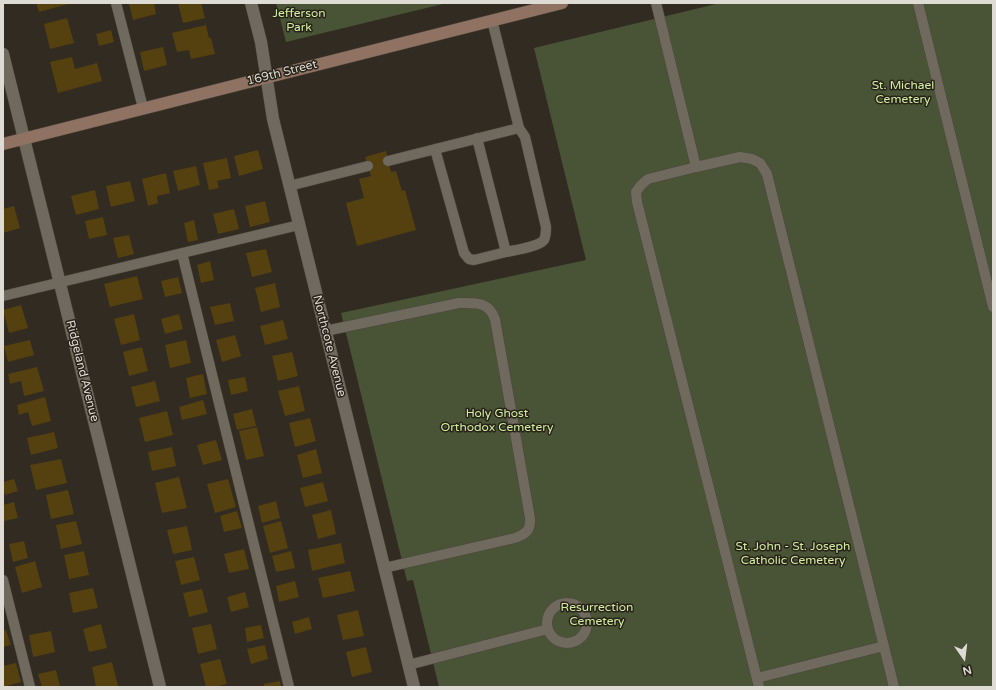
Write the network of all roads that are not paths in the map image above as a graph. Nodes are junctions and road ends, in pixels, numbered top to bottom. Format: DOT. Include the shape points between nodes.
graph roads {
  1 [pos="116,3"];
  2 [pos="251,3"];
  3 [pos="562,3"];
  4 [pos="656,3"];
  5 [pos="918,3"];
  6 [pos="492,20"];
  7 [pos="3,54"];
  8 [pos="266,77"];
  9 [pos="142,108"];
  10 [pos="519,128"];
  11 [pos="477,138"];
  12 [pos="24,139"];
  13 [pos="3,144"];
  14 [pos="435,149"];
  15 [pos="388,161"];
  16 [pos="368,166"];
  17 [pos="696,167"];
  18 [pos="289,186"];
  19 [pos="299,225"];
  20 [pos="506,252"];
  21 [pos="182,253"];
  22 [pos="60,282"];
  23 [pos="3,296"];
  24 [pos="993,307"];
  25 [pos="325,331"];
  26 [pos="384,568"];
  27 [pos="3,580"];
  28 [pos="548,629"];
  29 [pos="884,646"];
  30 [pos="408,665"];
  31 [pos="758,682"];
  32 [pos="30,687"];
  33 [pos="160,687"];
  34 [pos="290,687"];
  35 [pos="414,687"];
  36 [pos="894,687"];
  1 -- 9 [label="lane"];
  2 -- 8 [label="street, Northcote Avenue" via="261,42"];
  3 -- 6 [label="street, 169th Street"];
  4 -- 17 [label="lane"];
  5 -- 24 [label="lane"];
  6 -- 8 [label="street, 169th Street"];
  6 -- 10 [label="lane"];
  7 -- 12 [label="street, Ridgeland Avenue"];
  8 -- 9 [label="street, 169th Street"];
  8 -- 18 [label="street, Northcote Avenue"];
  9 -- 12 [label="street, 169th Street"];
  10 -- 11 [label="lane"];
  10 -- 20 [label="lane" via="525,137 546,235 543,241 536,245"];
  11 -- 14 [label="lane"];
  11 -- 20 [label="lane"];
  12 -- 13 [label="street, 169th Street"];
  12 -- 22 [label="street, Ridgeland Avenue"];
  14 -- 15 [label="lane"];
  14 -- 20 [label="lane" via="464,254 468,259 474,260"];
  16 -- 18 [label="lane"];
  17 -- 29 [label="lane" via="740,157 760,163 766,174"];
  17 -- 31 [label="lane" via="648,179 636,192 637,202"];
  18 -- 19 [label="street, Northcote Avenue"];
  19 -- 21 [label="lane"];
  19 -- 25 [label="street, Northcote Avenue"];
  21 -- 22 [label="lane"];
  21 -- 34 [label="lane"];
  22 -- 23 [label="lane"];
  22 -- 33 [label="street, Ridgeland Avenue"];
  25 -- 26 [label="street, Northcote Avenue"];
  25 -- 26 [label="lane" via="459,303 487,306 495,319 530,518 528,530 515,538"];
  26 -- 30 [label="street, Northcote Avenue"];
  27 -- 32 [label="lane"];
  28 -- 30 [label="lane"];
  29 -- 31 [label="lane"];
  29 -- 36 [label="lane"];
  30 -- 35 [label="street, Northcote Avenue"];
}
